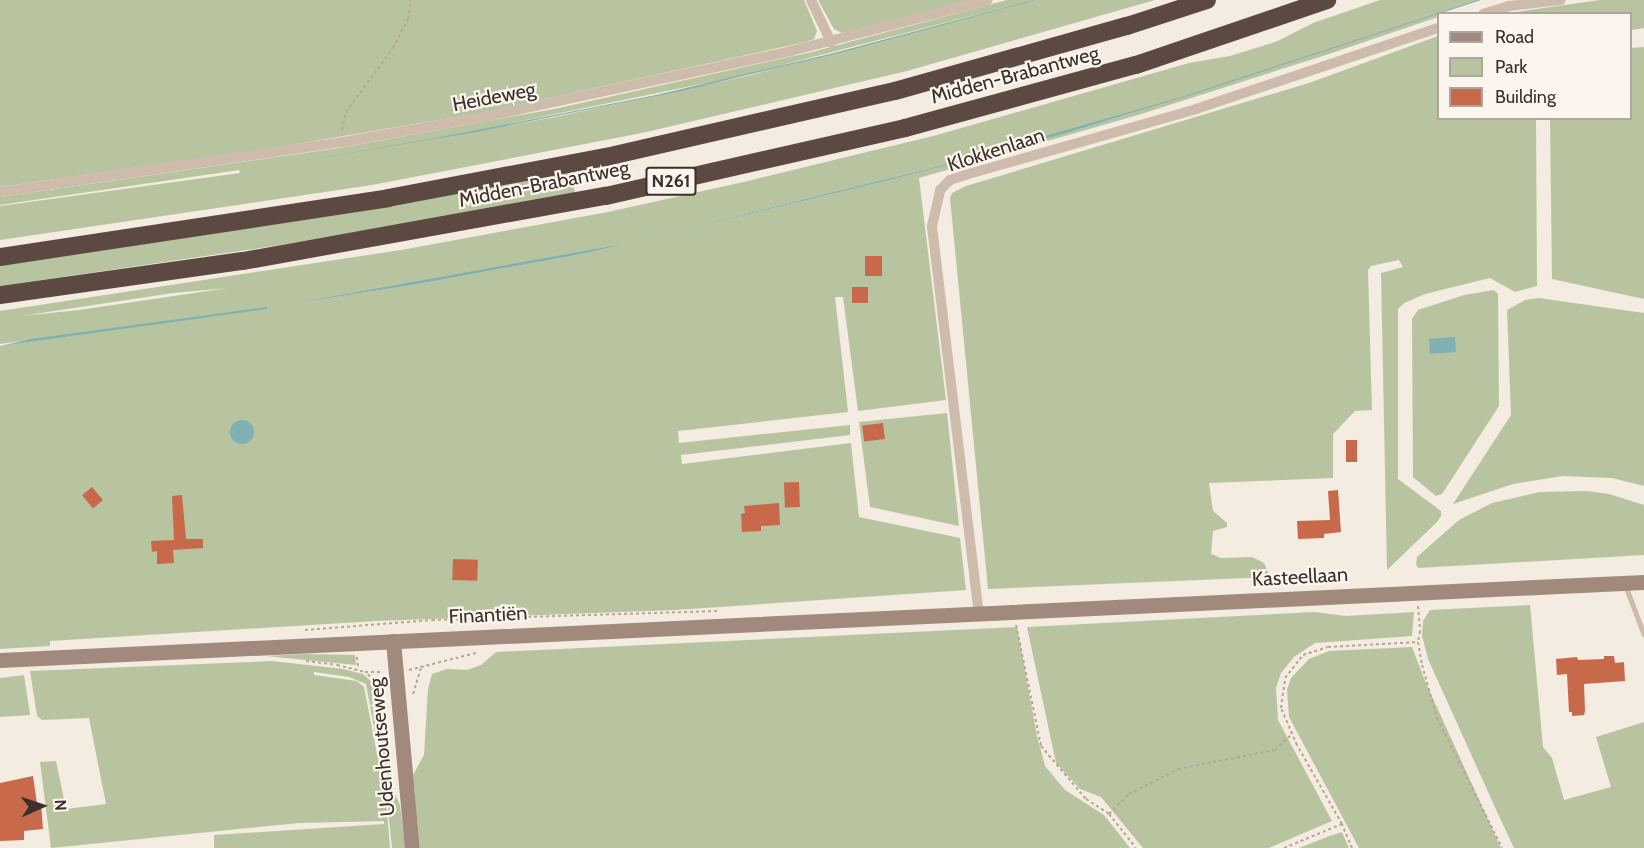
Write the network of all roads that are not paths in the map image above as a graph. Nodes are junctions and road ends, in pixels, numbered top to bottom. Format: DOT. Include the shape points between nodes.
graph roads {
  1 [pos="811,0"];
  2 [pos="988,0"];
  3 [pos="1207,0"];
  4 [pos="1327,0"];
  5 [pos="1561,0"];
  6 [pos="1490,12"];
  7 [pos="1437,28"];
  8 [pos="831,42"];
  9 [pos="0,192"];
  10 [pos="0,257"];
  11 [pos="0,295"];
  12 [pos="1644,582"];
  13 [pos="1624,583"];
  14 [pos="979,615"];
  15 [pos="1644,635"];
  16 [pos="393,641"];
  17 [pos="0,660"];
  18 [pos="412,848"];
  1 -- 8 [label="street"];
  2 -- 8 [label="street, Heideweg"];
  3 -- 10 [label="highway, Midden-Brabantweg / N261" via="895,91 606,157 388,198"];
  4 -- 11 [label="highway, Midden-Brabantweg / N261" via="1136,65 905,128 618,194 254,259"];
  5 -- 6 [label="street"];
  7 -- 14 [label="street, Klokkenlaan" via="1196,109 965,175 950,180 940,190 932,226"];
  8 -- 9 [label="street, Heideweg" via="603,94 343,142"];
  12 -- 13 [label="street, Kasteellaan"];
  13 -- 14 [label="street, Kasteellaan"];
  13 -- 15 [label="lane"];
  14 -- 16 [label="street, Finantiën"];
  16 -- 17 [label="street, Finantiën"];
  16 -- 18 [label="street, Udenhoutseweg"];
}
